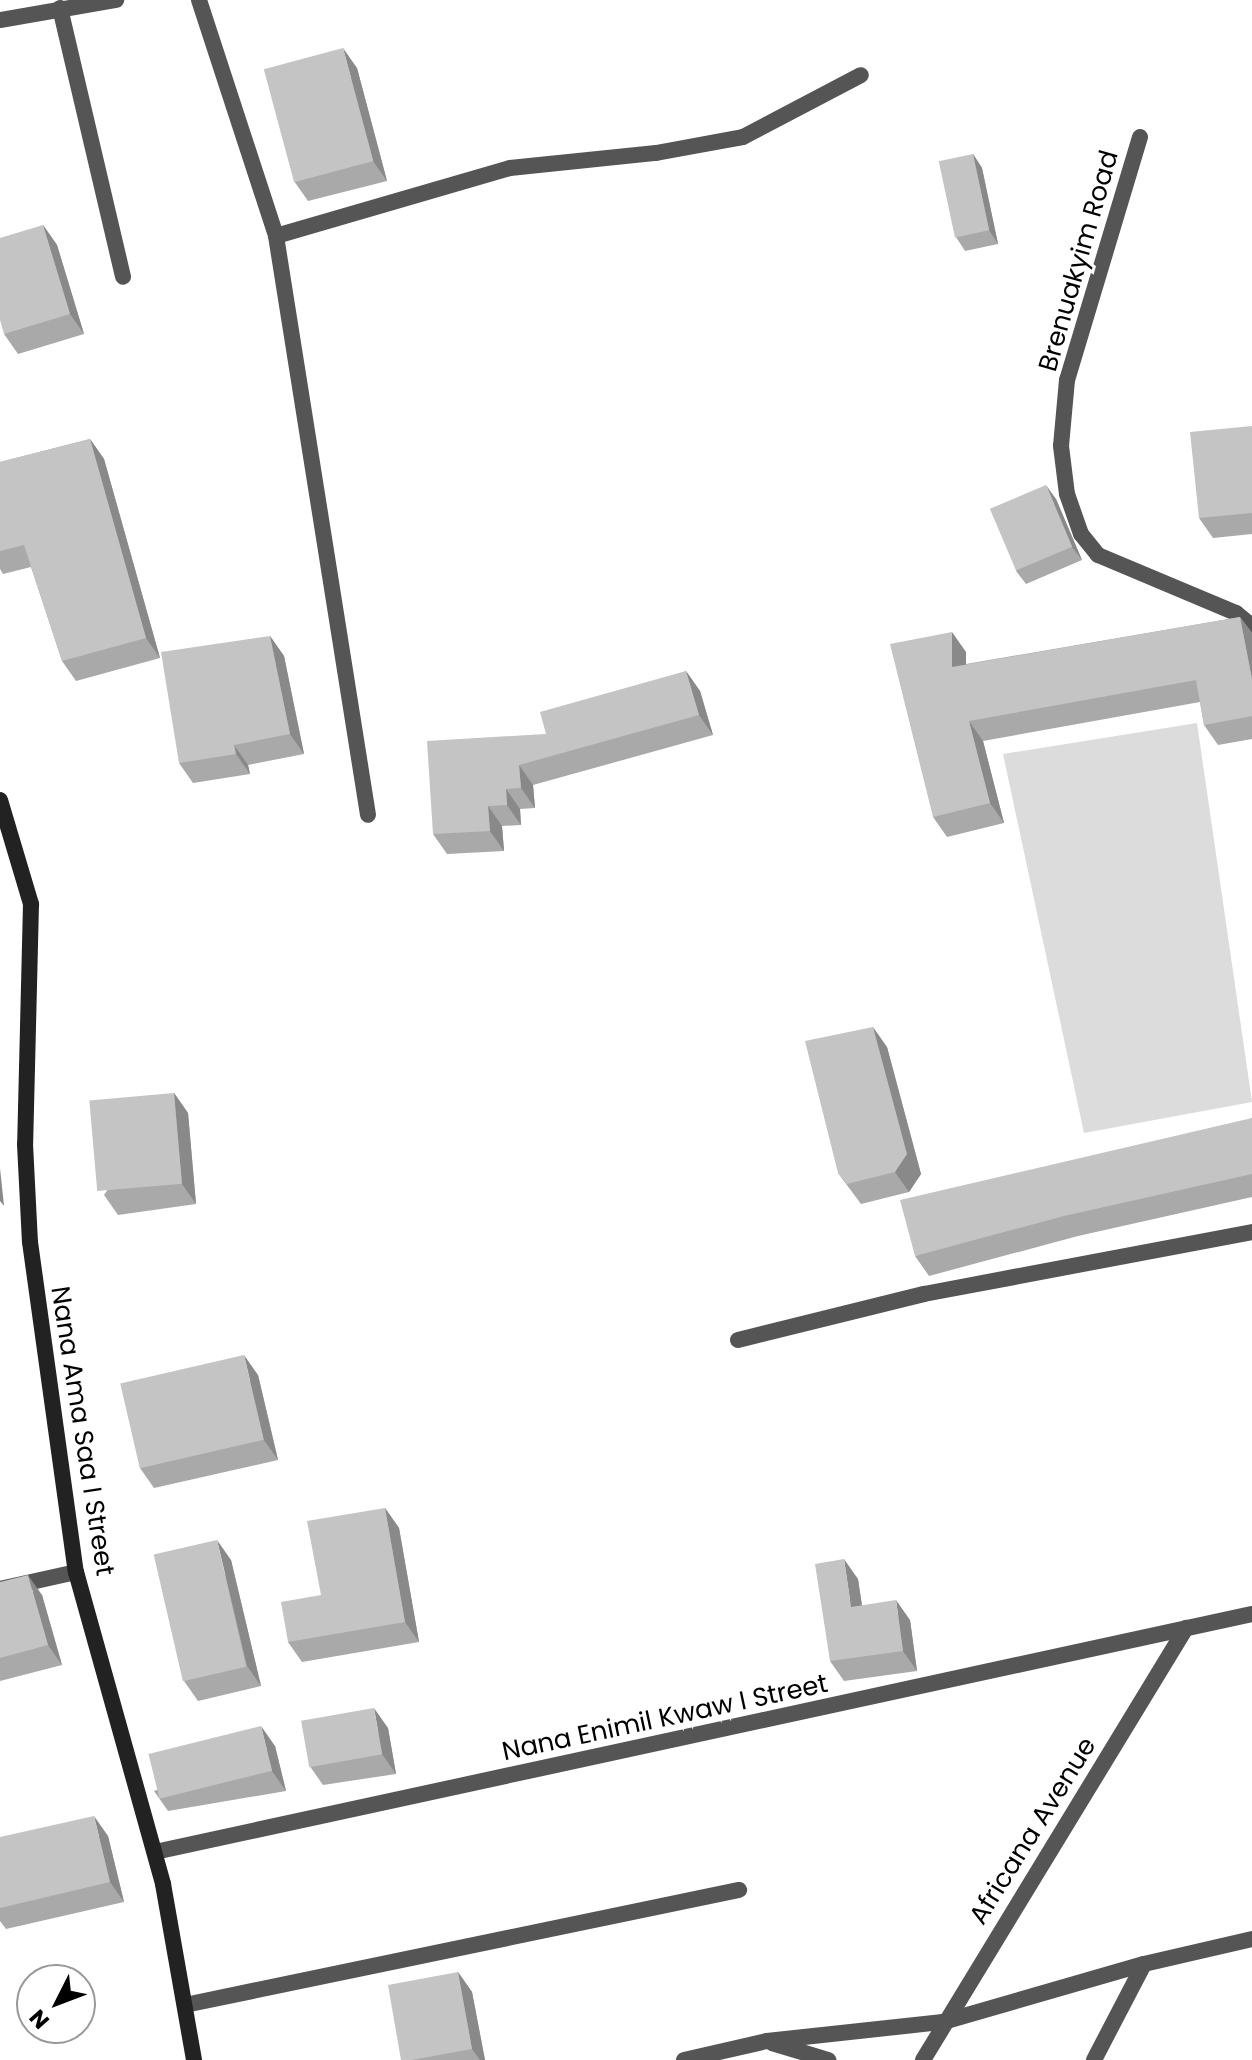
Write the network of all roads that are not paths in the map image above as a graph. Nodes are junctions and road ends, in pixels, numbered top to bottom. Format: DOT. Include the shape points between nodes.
graph roads {
  1 [pos="116,0"];
  2 [pos="199,0"];
  3 [pos="60,8"];
  4 [pos="0,20"];
  5 [pos="861,75"];
  6 [pos="1140,137"];
  7 [pos="276,236"];
  8 [pos="123,277"];
  9 [pos="1252,626"];
  10 [pos="0,800"];
  11 [pos="368,815"];
  12 [pos="1252,1232"];
  13 [pos="738,1340"];
  14 [pos="76,1572"];
  15 [pos="0,1589"];
  16 [pos="1252,1614"];
  17 [pos="1186,1628"];
  18 [pos="155,1852"];
  19 [pos="739,1890"];
  20 [pos="1252,1939"];
  21 [pos="1144,1964"];
  22 [pos="185,2005"];
  23 [pos="943,2022"];
  24 [pos="767,2041"];
  25 [pos="194,2060"];
  26 [pos="684,2060"];
  27 [pos="828,2060"];
  28 [pos="923,2060"];
  29 [pos="1094,2060"];
  1 -- 3 [label="street"];
  2 -- 7 [label="street"];
  3 -- 4 [label="street"];
  3 -- 8 [label="street"];
  5 -- 7 [label="street" via="743,137 656,153 510,168"];
  6 -- 9 [label="street, Brenuakyim Road" via="1067,380 1061,446 1067,494 1081,534 1098,555 1236,613"];
  7 -- 11 [label="street"];
  10 -- 14 [label="street, Nana Ama Saa I Street" via="31,904 25,1144 30,1242"];
  12 -- 13 [label="street" via="924,1294"];
  14 -- 15 [label="street"];
  14 -- 18 [label="street, Nana Ama Saa I Street"];
  16 -- 17 [label="street, Nana Enimil Kwaw I Street"];
  17 -- 18 [label="street, Nana Enimil Kwaw I Street"];
  17 -- 23 [label="street, Africana Avenue"];
  18 -- 22 [label="street, Nana Ama Saa I Street"];
  19 -- 22 [label="street"];
  20 -- 21 [label="street"];
  21 -- 23 [label="street"];
  21 -- 29 [label="street"];
  22 -- 25 [label="street, Nana Ama Saa I Street"];
  23 -- 24 [label="street"];
  23 -- 28 [label="street, Africana Avenue"];
  24 -- 26 [label="street"];
  24 -- 27 [label="street"];
}
